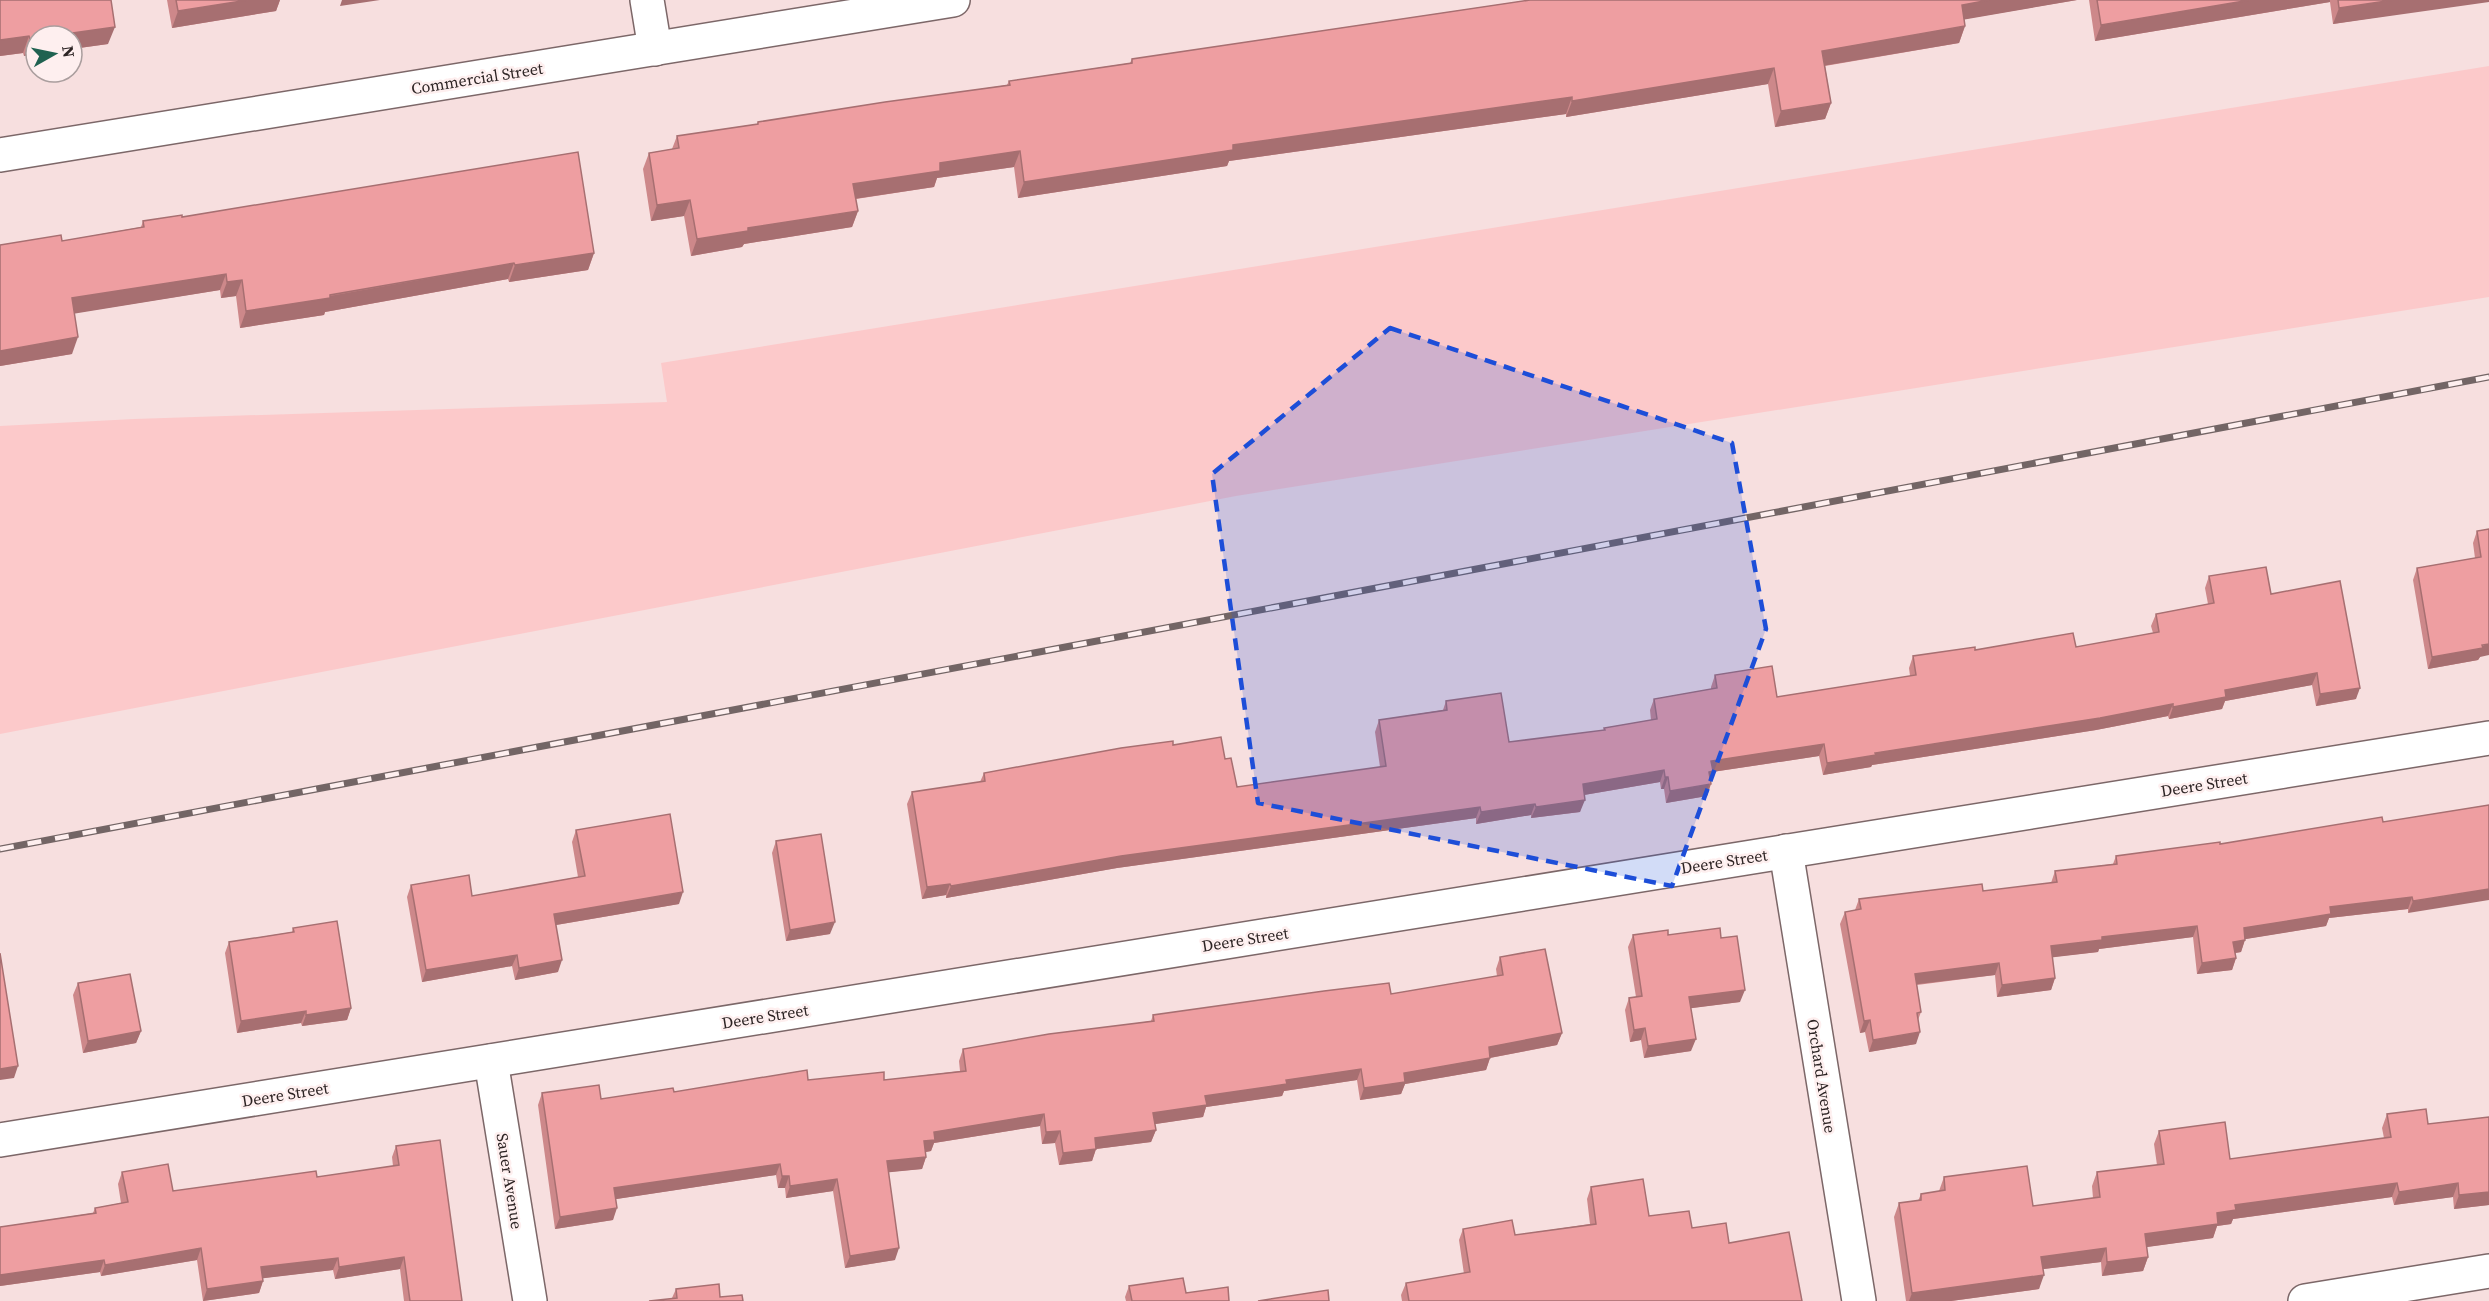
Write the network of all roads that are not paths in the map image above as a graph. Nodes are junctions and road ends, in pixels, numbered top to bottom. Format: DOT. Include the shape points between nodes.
graph roads {
  1 [pos="647,0"];
  2 [pos="953,0"];
  3 [pos="655,49"];
  4 [pos="0,155"];
  5 [pos="2489,738"];
  6 [pos="1786,851"];
  7 [pos="491,1061"];
  8 [pos="0,1140"];
  9 [pos="2489,1271"];
  10 [pos="530,1301"];
  11 [pos="1859,1301"];
  12 [pos="2305,1301"];
  1 -- 3 [label="street"];
  2 -- 3 [label="street, Commercial Street"];
  3 -- 4 [label="street, Commercial Street"];
  5 -- 6 [label="street, Deere Street"];
  6 -- 7 [label="street, Deere Street"];
  6 -- 11 [label="street, Orchard Avenue"];
  7 -- 8 [label="street, Deere Street"];
  7 -- 10 [label="street, Sauer Avenue"];
  9 -- 12 [label="street"];
}
